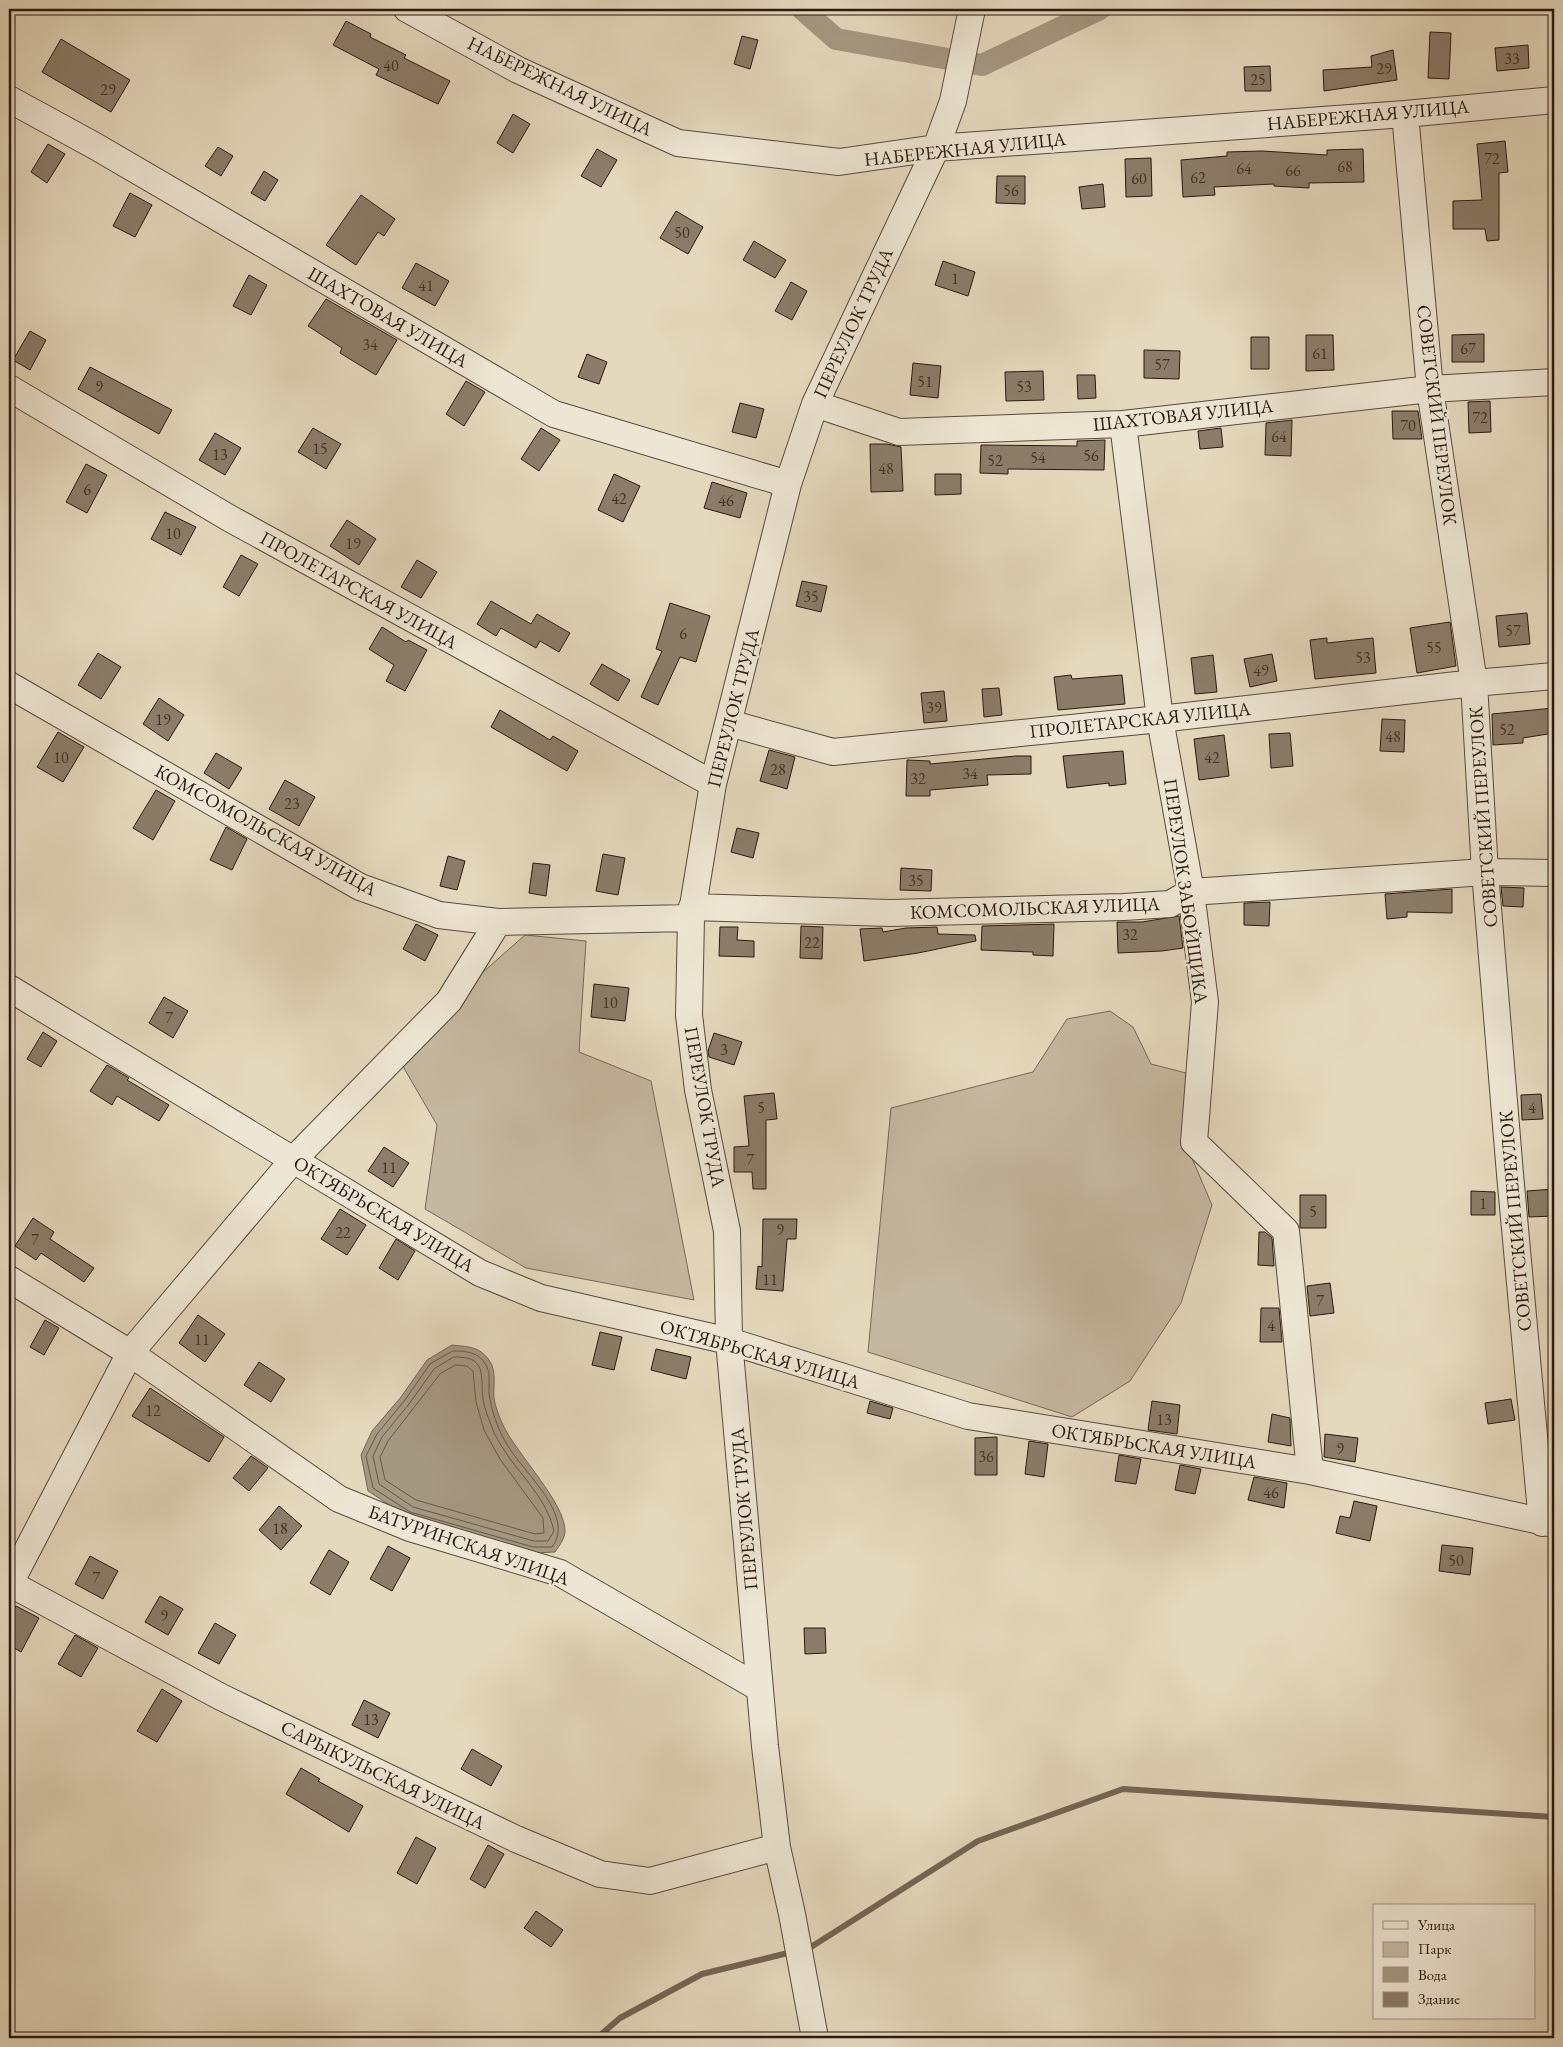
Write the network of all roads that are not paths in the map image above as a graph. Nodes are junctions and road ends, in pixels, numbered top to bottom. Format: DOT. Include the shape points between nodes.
graph roads {
  1 [pos="407,9"];
  2 [pos="971,16"];
  3 [pos="9,99"];
  4 [pos="1554,100"];
  5 [pos="1405,114"];
  6 [pos="936,148"];
  7 [pos="1554,382"];
  8 [pos="9,388"];
  9 [pos="1430,389"];
  10 [pos="815,404"];
  11 [pos="1123,424"];
  12 [pos="788,484"];
  13 [pos="1554,676"];
  14 [pos="1474,683"];
  15 [pos="9,685"];
  16 [pos="1160,720"];
  17 [pos="729,723"];
  18 [pos="713,784"];
  19 [pos="1485,872"];
  20 [pos="1554,873"];
  21 [pos="1191,892"];
  22 [pos="692,912"];
  23 [pos="498,922"];
  24 [pos="9,988"];
  25 [pos="294,1158"];
  26 [pos="9,1279"];
  27 [pos="729,1341"];
  28 [pos="130,1353"];
  29 [pos="1310,1471"];
  30 [pos="1548,1524"];
  31 [pos="9,1584"];
  32 [pos="758,1688"];
  33 [pos="777,1846"];
  34 [pos="815,2038"];
  1 -- 6 [label="street, НАБЕРЕЖНАЯ УЛИЦА" via="518,70 678,143 839,162"];
  2 -- 6 [label="street, ПЕРЕУЛОК ТРУДА" via="953,102"];
  3 -- 12 [label="street, ШАХТОВАЯ УЛИЦА" via="554,414"];
  4 -- 5 [label="street, НАБЕРЕЖНАЯ УЛИЦА"];
  5 -- 6 [label="street, НАБЕРЕЖНАЯ УЛИЦА"];
  5 -- 9 [label="street, СОВЕТСКИЙ ПЕРЕУЛОК"];
  6 -- 10 [label="street, ПЕРЕУЛОК ТРУДА"];
  7 -- 9 [label="street, ШАХТОВАЯ УЛИЦА"];
  8 -- 18 [label="street, ПРОЛЕТАРСКАЯ УЛИЦА" via="229,518"];
  9 -- 11 [label="street, ШАХТОВАЯ УЛИЦА"];
  9 -- 14 [label="street, СОВЕТСКИЙ ПЕРЕУЛОК"];
  10 -- 11 [label="street, ШАХТОВАЯ УЛИЦА" via="899,432"];
  10 -- 12 [label="street, ПЕРЕУЛОК ТРУДА"];
  11 -- 16 [label="street, ПЕРЕУЛОК ЗАБОЙЩИКА"];
  12 -- 17 [label="street, ПЕРЕУЛОК ТРУДА"];
  13 -- 14 [label="street, ПРОЛЕТАРСКАЯ УЛИЦА"];
  14 -- 16 [label="street, ПРОЛЕТАРСКАЯ УЛИЦА"];
  14 -- 19 [label="street, СОВЕТСКИЙ ПЕРЕУЛОК"];
  15 -- 23 [label="street, КОМСОМОЛЬСКАЯ УЛИЦА" via="360,887 439,915"];
  16 -- 17 [label="street, ПРОЛЕТАРСКАЯ УЛИЦА" via="833,752"];
  16 -- 21 [label="street, ПЕРЕУЛОК ЗАБОЙЩИКА"];
  17 -- 18 [label="street, ПЕРЕУЛОК ТРУДА"];
  18 -- 22 [label="street, ПЕРЕУЛОК ТРУДА"];
  19 -- 20 [label="street, КОМСОМОЛЬСКАЯ УЛИЦА"];
  19 -- 21 [label="street, КОМСОМОЛЬСКАЯ УЛИЦА"];
  19 -- 30 [label="street, СОВЕТСКИЙ ПЕРЕУЛОК"];
  21 -- 22 [label="street, КОМСОМОЛЬСКАЯ УЛИЦА" via="1170,904 1124,907 890,914"];
  21 -- 29 [label="street, ПЕРЕУЛОК ЗАБОЙЩИКА" via="1205,1002 1194,1142 1286,1231"];
  22 -- 23 [label="street, КОМСОМОЛЬСКАЯ УЛИЦА"];
  22 -- 27 [label="street, ПЕРЕУЛОК ТРУДА" via="689,1015 698,1090 727,1231"];
  23 -- 25 [label="street" via="449,1001"];
  24 -- 25 [label="street, ОКТЯБРЬСКАЯ УЛИЦА"];
  25 -- 27 [label="street, ОКТЯБРЬСКАЯ УЛИЦА" via="480,1273 541,1298"];
  25 -- 28 [label="street"];
  26 -- 28 [label="street, БАТУРИНСКАЯ УЛИЦА"];
  27 -- 29 [label="street, ОКТЯБРЬСКАЯ УЛИЦА" via="968,1416"];
  27 -- 32 [label="street, ПЕРЕУЛОК ТРУДА"];
  28 -- 31 [label="street"];
  28 -- 32 [label="street, БАТУРИНСКАЯ УЛИЦА" via="339,1499 410,1528 560,1573"];
  29 -- 30 [label="street, ОКТЯБРЬСКАЯ УЛИЦА"];
  31 -- 33 [label="street, САРЫКУЛЬСКАЯ УЛИЦА" via="221,1697 516,1839 600,1874 650,1881"];
  32 -- 33 [label="street, ПЕРЕУЛОК ТРУДА"];
  33 -- 34 [label="street, ПЕРЕУЛОК ТРУДА"];
}
